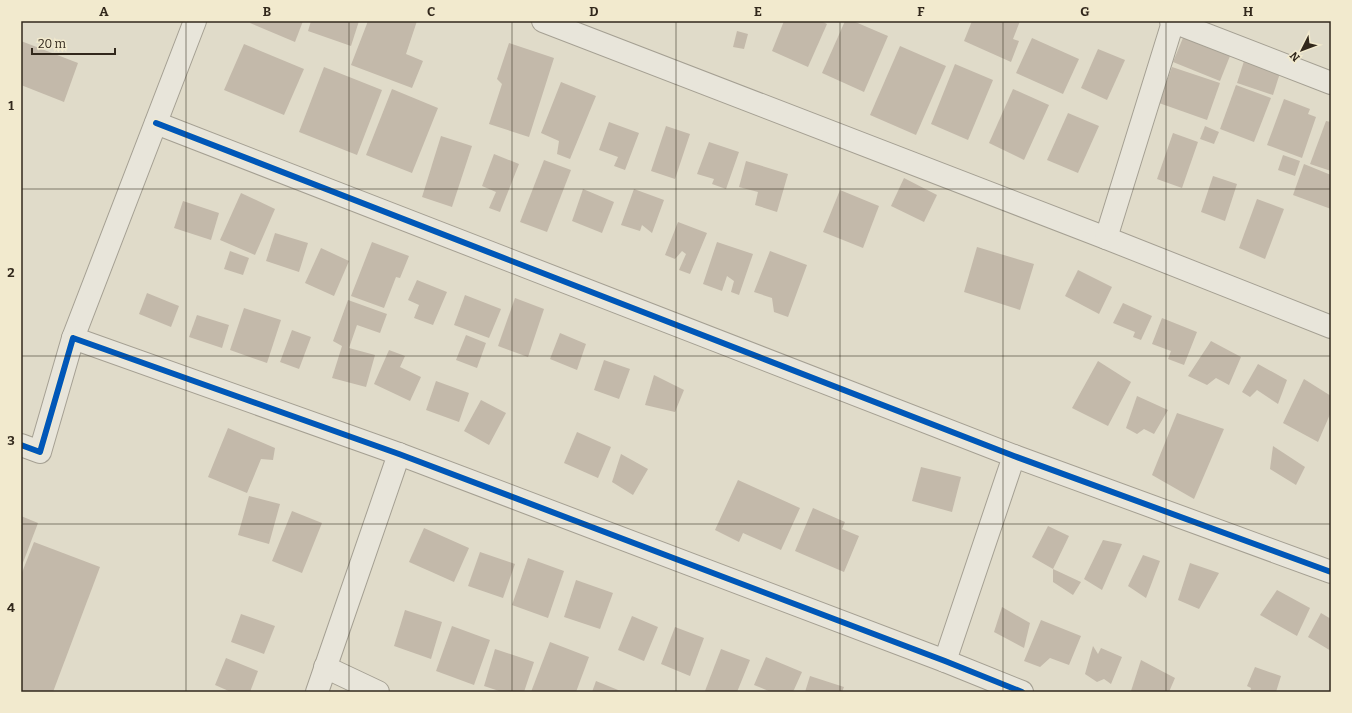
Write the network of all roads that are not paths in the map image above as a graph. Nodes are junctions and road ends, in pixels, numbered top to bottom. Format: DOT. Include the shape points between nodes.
graph roads {
  1 [pos="195,21"];
  2 [pos="542,21"];
  3 [pos="1172,21"];
  4 [pos="1331,83"];
  5 [pos="156,123"];
  6 [pos="1106,238"];
  7 [pos="1331,327"];
  8 [pos="73,338"];
  9 [pos="21,445"];
  10 [pos="400,454"];
  11 [pos="1014,456"];
  12 [pos="1331,572"];
  13 [pos="946,661"];
  14 [pos="325,667"];
  15 [pos="983,685"];
  16 [pos="317,692"];
  17 [pos="378,692"];
  18 [pos="1022,692"];
  1 -- 5 [label="street"];
  2 -- 6 [label="street"];
  3 -- 4 [label="street"];
  3 -- 6 [label="street"];
  5 -- 8 [label="street"];
  5 -- 11 [label="street"];
  6 -- 7 [label="street"];
  8 -- 9 [label="street" via="40,452"];
  8 -- 10 [label="street"];
  10 -- 13 [label="street"];
  10 -- 14 [label="street"];
  11 -- 12 [label="street"];
  11 -- 13 [label="street"];
  13 -- 15 [label="street"];
  14 -- 16 [label="street"];
  14 -- 17 [label="street"];
  15 -- 18 [label="street"];
}
